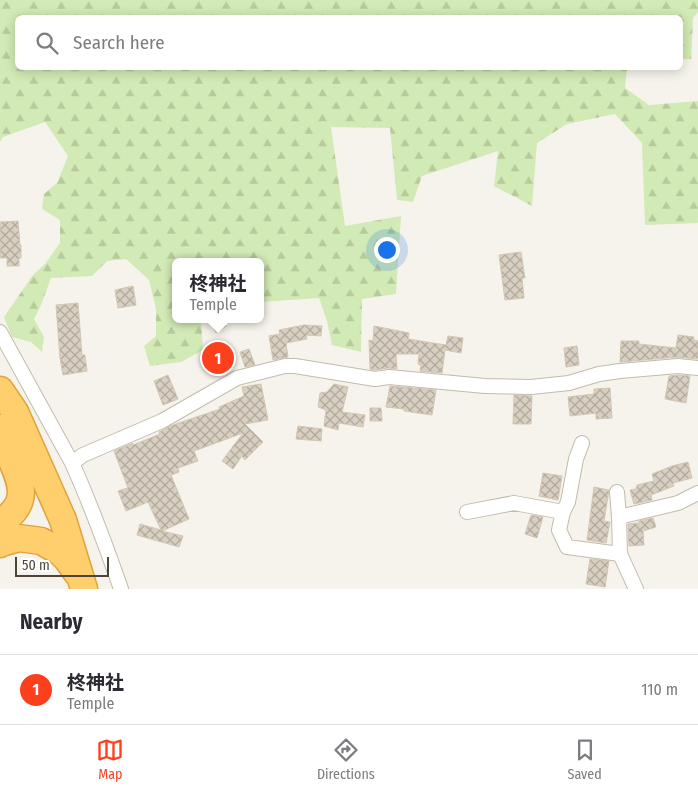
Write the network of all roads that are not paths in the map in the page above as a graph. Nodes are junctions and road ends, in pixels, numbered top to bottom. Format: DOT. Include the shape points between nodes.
graph roads {
  1 [pos="0,332"];
  2 [pos="698,368"];
  3 [pos="1,394"];
  4 [pos="0,428"];
  5 [pos="582,443"];
  6 [pos="72,463"];
  7 [pos="617,492"];
  8 [pos="698,493"];
  9 [pos="467,512"];
  10 [pos="563,512"];
  11 [pos="619,517"];
  12 [pos="0,524"];
  13 [pos="0,544"];
  14 [pos="620,554"];
  15 [pos="83,584"];
  16 [pos="121,589"];
  17 [pos="636,589"];
  1 -- 6 [label="street"];
  2 -- 6 [label="street" via="678,366 620,371 569,383 531,387 375,378 285,366 237,378 162,420"];
  3 -- 15 [label="highway" via="16,412 64,520"];
  4 -- 12 [label="highway" via="16,471 21,498 15,511"];
  5 -- 10 [label="street"];
  6 -- 16 [label="street"];
  7 -- 11 [label="street"];
  8 -- 11 [label="street" via="678,502"];
  9 -- 10 [label="street" via="514,503"];
  10 -- 14 [label="street" via="559,530 567,547"];
  11 -- 14 [label="street"];
  13 -- 15 [label="highway" via="19,538 41,540 67,559"];
  14 -- 17 [label="street"];
}
